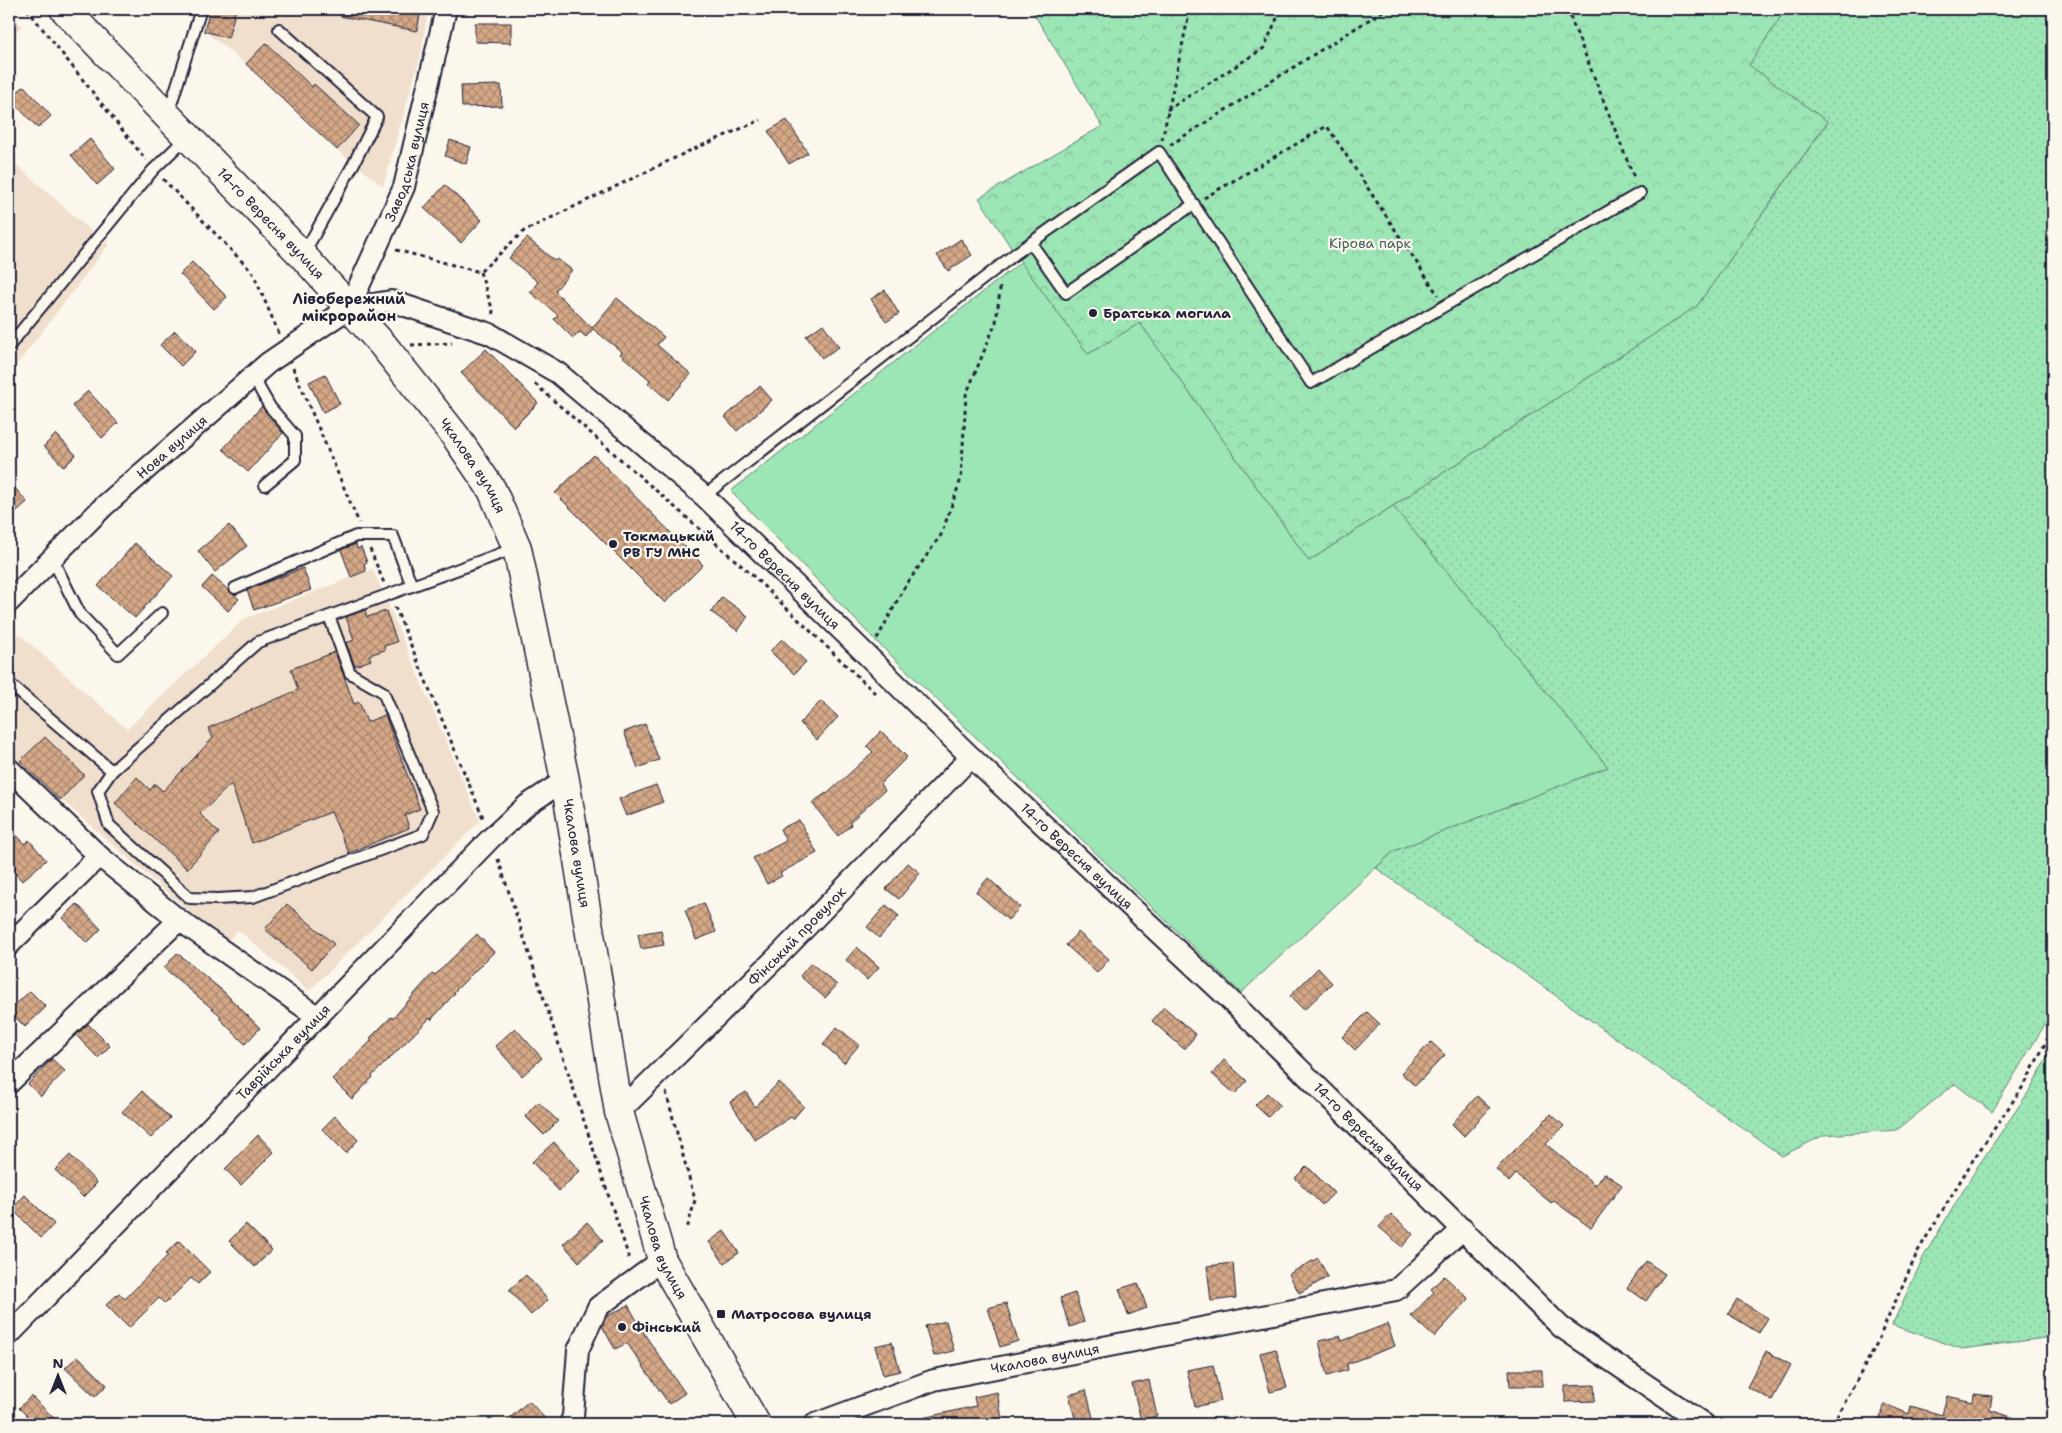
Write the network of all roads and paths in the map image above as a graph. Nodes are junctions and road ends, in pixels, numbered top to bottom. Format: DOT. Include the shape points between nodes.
graph roads {
  1 [pos="64,9"];
  2 [pos="202,9"];
  3 [pos="446,9"];
  4 [pos="1190,9"];
  5 [pos="1281,9"];
  6 [pos="1386,9"];
  7 [pos="1567,9"];
  8 [pos="278,29"];
  9 [pos="1167,110"];
  10 [pos="168,115"];
  11 [pos="761,120"];
  12 [pos="186,137"];
  13 [pos="1160,152"];
  14 [pos="1640,193"];
  15 [pos="1194,204"];
  16 [pos="1031,243"];
  17 [pos="378,245"];
  18 [pos="303,256"];
  19 [pos="996,268"];
  20 [pos="480,272"];
  21 [pos="1445,306"];
  22 [pos="349,308"];
  23 [pos="490,334"];
  24 [pos="459,343"];
  25 [pos="383,345"];
  26 [pos="9,346"];
  27 [pos="286,352"];
  28 [pos="253,377"];
  29 [pos="532,381"];
  30 [pos="265,485"];
  31 [pos="704,496"];
  32 [pos="365,536"];
  33 [pos="517,548"];
  34 [pos="52,558"];
  35 [pos="412,586"];
  36 [pos="235,588"];
  37 [pos="390,594"];
  38 [pos="9,602"];
  39 [pos="162,613"];
  40 [pos="329,616"];
  41 [pos="870,658"];
  42 [pos="860,678"];
  43 [pos="12,686"];
  44 [pos="880,698"];
  45 [pos="971,756"];
  46 [pos="9,769"];
  47 [pos="112,771"];
  48 [pos="565,780"];
  49 [pos="491,838"];
  50 [pos="99,856"];
  51 [pos="179,920"];
  52 [pos="9,945"];
  53 [pos="318,1017"];
  54 [pos="2053,1028"];
  55 [pos="9,1083"];
  56 [pos="672,1084"];
  57 [pos="619,1112"];
  58 [pos="687,1229"];
  59 [pos="1463,1229"];
  60 [pos="652,1268"];
  61 [pos="9,1335"];
  62 [pos="570,1424"];
  63 [pos="756,1424"];
  64 [pos="815,1424"];
  65 [pos="1704,1424"];
  66 [pos="1833,1424"];
  1 -- 10 [label="main road, 14-го Вересня вулиця"];
  2 -- 10 [label="lane"];
  3 -- 17 [label="street, Заводська вулиця" via="404,187"];
  4 -- 9 [label="path"];
  5 -- 9 [label="path" via="1264,48"];
  6 -- 13 [label="path"];
  7 -- 14 [label="path"];
  8 -- 18 [label="lane" via="377,117"];
  9 -- 13 [label="path"];
  10 -- 12 [label="main road, 14-го Вересня вулиця"];
  11 -- 20 [label="path" via="524,231"];
  12 -- 18 [label="main road, 14-го Вересня вулиця"];
  12 -- 26 [label="lane" via="153,170"];
  13 -- 15 [label="lane"];
  13 -- 16 [label="lane"];
  14 -- 21 [label="lane"];
  15 -- 16 [label="lane" via="1066,293"];
  15 -- 21 [label="lane" via="1311,383"];
  15 -- 21 [label="path" via="1327,126"];
  16 -- 19 [label="lane"];
  17 -- 20 [label="path"];
  17 -- 22 [label="street, Заводська вулиця"];
  18 -- 22 [label="main road, 14-го Вересня вулиця"];
  19 -- 31 [label="lane"];
  19 -- 41 [label="path" via="1000,290 996,322 966,396 961,479 941,535 904,588"];
  20 -- 23 [label="path" via="493,311"];
  22 -- 23 [label="street, 14-го Вересня вулиця" via="391,301"];
  22 -- 25 [label="main road, Чкалова вулиця"];
  22 -- 27 [label="street, Нова вулиця"];
  23 -- 31 [label="street, 14-го Вересня вулиця" via="558,373"];
  24 -- 25 [label="path"];
  25 -- 33 [label="main road, Чкалова вулиця" via="456,437 492,490"];
  27 -- 28 [label="street, Нова вулиця"];
  27 -- 32 [label="path"];
  28 -- 30 [label="lane" via="270,407 295,436 295,460"];
  28 -- 34 [label="street, Нова вулиця" via="103,507"];
  29 -- 42 [label="path" via="752,575"];
  31 -- 41 [label="street, 14-го Вересня вулиця"];
  32 -- 35 [label="lane" via="393,536"];
  32 -- 36 [label="lane" via="356,536"];
  32 -- 37 [label="path"];
  33 -- 35 [label="lane"];
  33 -- 48 [label="main road, Чкалова вулиця"];
  34 -- 38 [label="street, Нова вулиця"];
  34 -- 39 [label="lane" via="80,614 118,654"];
  35 -- 37 [label="lane"];
  37 -- 40 [label="lane"];
  37 -- 49 [label="path"];
  40 -- 47 [label="lane" via="258,642"];
  40 -- 47 [label="lane" via="350,673 383,692 433,810 423,834 253,897 190,898 109,825 98,791"];
  41 -- 42 [label="path"];
  41 -- 45 [label="street, 14-го Вересня вулиця"];
  42 -- 44 [label="path"];
  43 -- 47 [label="lane"];
  45 -- 57 [label="street, Фінський провулок" via="781,954"];
  45 -- 59 [label="street, 14-го Вересня вулиця" via="1228,998"];
  46 -- 50 [label="street"];
  48 -- 49 [label="street, Таврійська вулиця" via="527,805"];
  48 -- 57 [label="main road, Чкалова вулиця"];
  49 -- 53 [label="street, Таврійська вулиця"];
  49 -- 60 [label="path" via="630,1261"];
  50 -- 51 [label="street"];
  50 -- 52 [label="street"];
  51 -- 53 [label="street"];
  51 -- 55 [label="street"];
  53 -- 61 [label="street, Таврійська вулиця"];
  54 -- 66 [label="path" via="2026,1082 1973,1160 1918,1251 1875,1347"];
  56 -- 58 [label="path" via="666,1092 695,1200"];
  57 -- 60 [label="main road, Чкалова вулиця"];
  59 -- 64 [label="street, Чкалова вулиця" via="1396,1290 934,1380"];
  59 -- 65 [label="street, 14-го Вересня вулиця" via="1561,1327"];
  60 -- 62 [label="street" via="598,1307 578,1350"];
  60 -- 63 [label="main road, Чкалова вулиця"];
}
